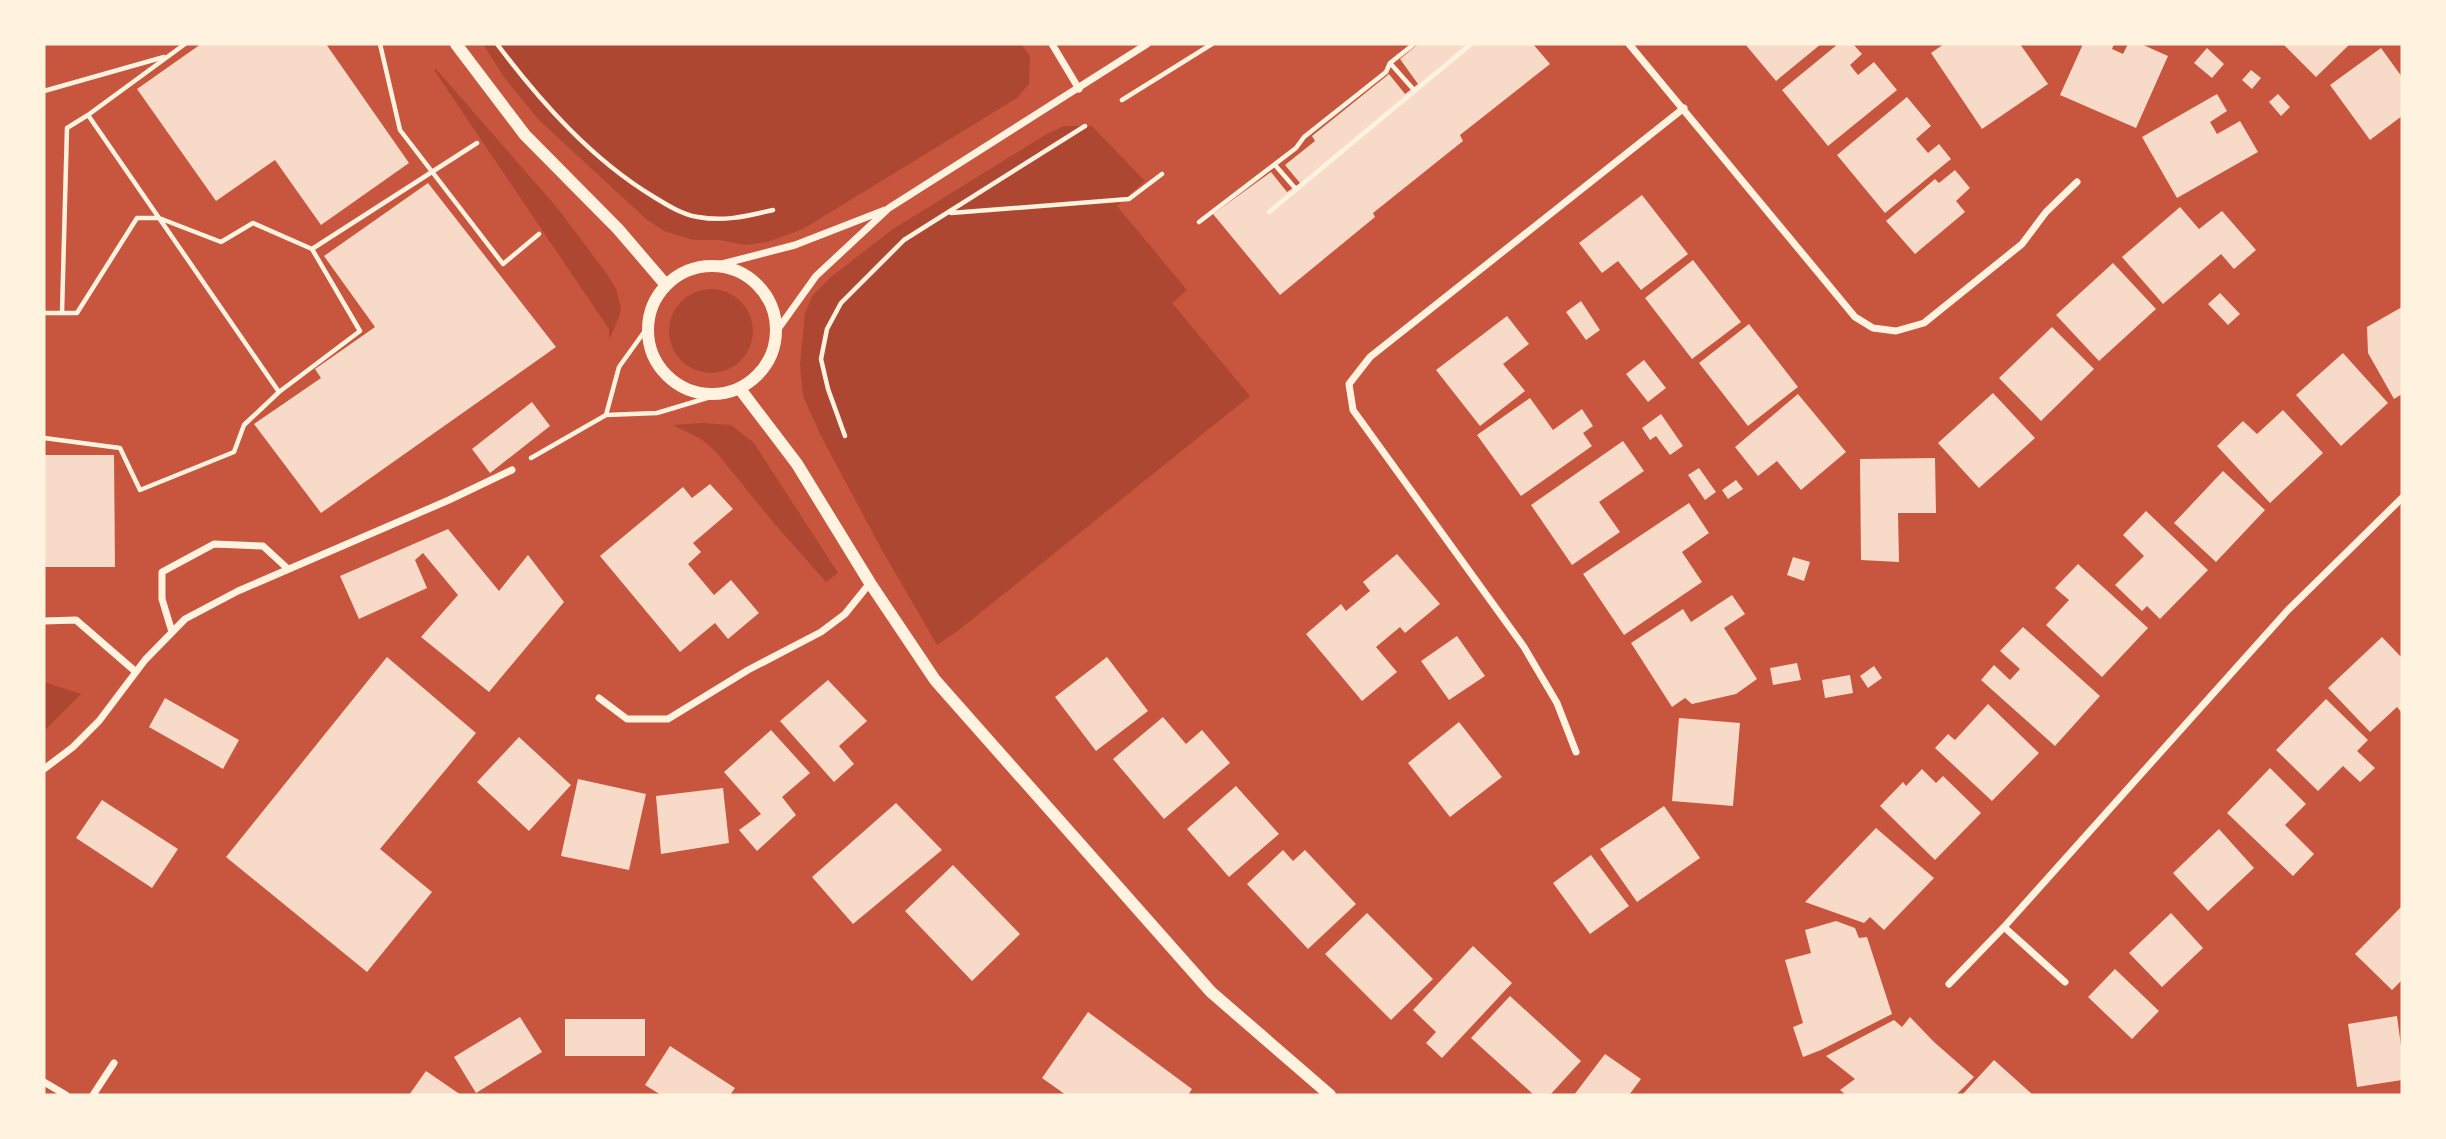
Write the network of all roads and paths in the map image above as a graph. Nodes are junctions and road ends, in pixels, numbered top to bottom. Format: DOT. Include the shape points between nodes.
graph roads {
  1 [pos="185,44"];
  2 [pos="380,44"];
  3 [pos="456,44"];
  4 [pos="497,44"];
  5 [pos="1052,44"];
  6 [pos="1147,44"];
  7 [pos="1212,44"];
  8 [pos="1414,44"];
  9 [pos="1471,44"];
  10 [pos="1629,44"];
  11 [pos="168,56"];
  12 [pos="1390,63"];
  13 [pos="1079,89"];
  14 [pos="1414,90"];
  15 [pos="44,91"];
  16 [pos="1122,100"];
  17 [pos="1684,108"];
  18 [pos="88,115"];
  19 [pos="1085,127"];
  20 [pos="477,143"];
  21 [pos="1275,165"];
  22 [pos="432,172"];
  23 [pos="1162,174"];
  24 [pos="2077,182"];
  25 [pos="1295,188"];
  26 [pos="889,208"];
  27 [pos="772,210"];
  28 [pos="1269,212"];
  29 [pos="947,213"];
  30 [pos="159,218"];
  31 [pos="1199,222"];
  32 [pos="539,234"];
  33 [pos="312,249"];
  34 [pos="718,265"];
  35 [pos="666,285"];
  36 [pos="44,313"];
  37 [pos="62,313"];
  38 [pos="647,328"];
  39 [pos="778,329"];
  40 [pos="740,389"];
  41 [pos="279,392"];
  42 [pos="718,395"];
  43 [pos="606,415"];
  44 [pos="845,436"];
  45 [pos="44,438"];
  46 [pos="547,449"];
  47 [pos="512,470"];
  48 [pos="2402,498"];
  49 [pos="288,569"];
  50 [pos="870,583"];
  51 [pos="44,621"];
  52 [pos="172,632"];
  53 [pos="136,672"];
  54 [pos="599,698"];
  55 [pos="1576,752"];
  56 [pos="44,769"];
  57 [pos="2004,927"];
  58 [pos="2065,982"];
  59 [pos="1949,984"];
  60 [pos="114,1063"];
  61 [pos="44,1082"];
  62 [pos="66,1095"];
  63 [pos="93,1095"];
  64 [pos="1330,1095"];
  1 -- 11 [label="path"];
  2 -- 22 [label="path" via="400,130"];
  3 -- 35 [label="street" via="525,135"];
  4 -- 27 [label="path" via="571,130 624,178 667,204 695,217 728,220"];
  5 -- 13 [label="street"];
  6 -- 13 [label="street"];
  7 -- 16 [label="path"];
  8 -- 12 [label="path"];
  9 -- 14 [label="path"];
  10 -- 17 [label="street"];
  11 -- 15 [label="path"];
  11 -- 18 [label="path"];
  12 -- 14 [label="path"];
  12 -- 21 [label="path" via="1386,72"];
  13 -- 26 [label="street"];
  14 -- 25 [label="path"];
  17 -- 24 [label="street" via="1855,317 1873,328 1896,331 1924,323 2022,244"];
  17 -- 55 [label="street" via="1370,356 1349,384 1353,410 1524,647 1557,703"];
  18 -- 30 [label="path"];
  18 -- 37 [label="path" via="67,128"];
  19 -- 29 [label="path"];
  20 -- 22 [label="path"];
  21 -- 25 [label="path"];
  21 -- 31 [label="path"];
  22 -- 32 [label="path" via="503,264"];
  22 -- 33 [label="path"];
  23 -- 29 [label="path" via="1129,199"];
  25 -- 28 [label="path"];
  26 -- 34 [label="street" via="795,245"];
  26 -- 39 [label="street" via="816,276"];
  29 -- 44 [label="path" via="904,240 841,303 827,329 821,359"];
  30 -- 33 [label="path" via="222,242 253,223"];
  30 -- 37 [label="path" via="136,218 76,313"];
  30 -- 41 [label="path"];
  33 -- 41 [label="path" via="360,331"];
  34 -- 35 [label="street" via="684,272"];
  34 -- 39 [label="street" via="746,275 765,290"];
  35 -- 38 [label="street" via="652,306"];
  36 -- 37 [label="path"];
  38 -- 42 [label="street" via="660,369 696,393"];
  38 -- 43 [label="path" via="619,367"];
  39 -- 40 [label="street" via="765,369"];
  40 -- 42 [label="street"];
  40 -- 50 [label="street" via="797,464"];
  41 -- 45 [label="path" via="244,425 234,452 141,489 120,448"];
  42 -- 43 [label="path" via="657,413"];
  43 -- 46 [label="path"];
  47 -- 49 [label="street"];
  48 -- 57 [label="street" via="2287,611"];
  49 -- 52 [label="street" via="185,619"];
  49 -- 52 [label="street" via="263,546 214,544 162,572 162,599"];
  50 -- 54 [label="street" via="845,614 821,632 668,719 627,719"];
  50 -- 64 [label="street" via="935,680 1210,992"];
  51 -- 53 [label="street" via="76,620"];
  52 -- 53 [label="street"];
  53 -- 56 [label="street" via="99,721"];
  57 -- 58 [label="street"];
  57 -- 59 [label="street"];
  60 -- 63 [label="street"];
  61 -- 62 [label="street"];
}
